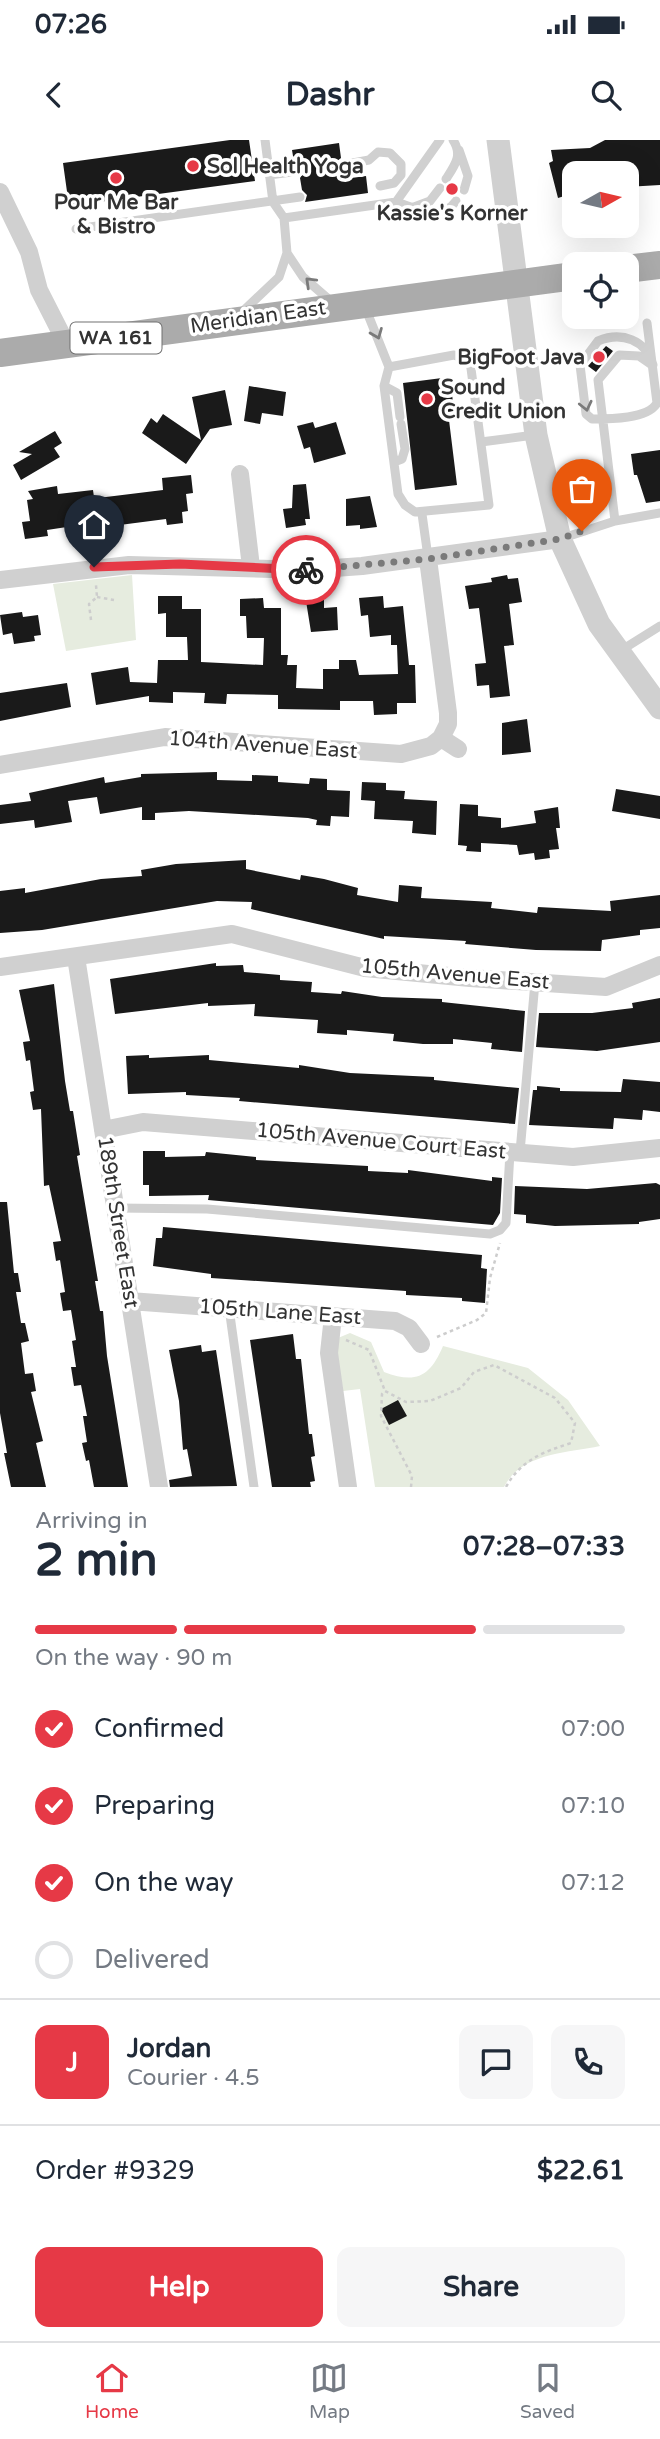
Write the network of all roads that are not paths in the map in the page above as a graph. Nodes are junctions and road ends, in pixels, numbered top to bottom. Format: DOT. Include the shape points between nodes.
graph roads {
  1 [pos="265,140"];
  2 [pos="440,140"];
  3 [pos="453,140"];
  4 [pos="498,140"];
  5 [pos="459,153"];
  6 [pos="342,165"];
  7 [pos="299,171"];
  8 [pos="269,175"];
  9 [pos="446,179"];
  10 [pos="380,186"];
  11 [pos="440,188"];
  12 [pos="464,190"];
  13 [pos="0,192"];
  14 [pos="300,197"];
  15 [pos="456,201"];
  16 [pos="273,202"];
  17 [pos="396,202"];
  18 [pos="413,208"];
  19 [pos="284,218"];
  20 [pos="76,229"];
  21 [pos="287,253"];
  22 [pos="660,265"];
  23 [pos="639,267"];
  24 [pos="562,277"];
  25 [pos="517,283"];
  26 [pos="350,304"];
  27 [pos="231,321"];
  28 [pos="647,323"];
  29 [pos="67,345"];
  30 [pos="0,353"];
  31 [pos="653,365"];
  32 [pos="389,367"];
  33 [pos="384,386"];
  34 [pos="602,419"];
  35 [pos="536,435"];
  36 [pos="481,442"];
  37 [pos="394,462"];
  38 [pos="240,474"];
  39 [pos="660,513"];
  40 [pos="422,514"];
  41 [pos="615,521"];
  42 [pos="560,539"];
  43 [pos="428,559"];
  44 [pos="251,567"];
  45 [pos="0,580"];
  46 [pos="660,626"];
  47 [pos="618,652"];
  48 [pos="660,708"];
  49 [pos="441,738"];
  50 [pos="458,749"];
  51 [pos="0,765"];
  52 [pos="76,957"];
  53 [pos="660,965"];
  54 [pos="0,967"];
  55 [pos="535,982"];
  56 [pos="103,1130"];
  57 [pos="660,1148"];
  58 [pos="515,1152"];
  59 [pos="116,1208"];
  60 [pos="130,1301"];
  61 [pos="229,1308"];
  62 [pos="332,1316"];
  63 [pos="421,1343"];
  64 [pos="159,1487"];
  65 [pos="254,1487"];
  66 [pos="348,1487"];
  1 -- 8 [label="lane"];
  2 -- 17 [label="lane"];
  3 -- 5 [label="lane"];
  4 -- 25 [label="street"];
  5 -- 9 [label="lane"];
  5 -- 12 [label="lane" via="468,176"];
  6 -- 10 [label="lane" via="363,162 378,152 390,153 401,164 401,175 394,184"];
  7 -- 8 [label="lane"];
  8 -- 16 [label="lane"];
  11 -- 18 [label="lane" via="430,201"];
  13 -- 29 [label="street"];
  14 -- 16 [label="lane"];
  15 -- 18 [label="lane" via="437,213"];
  16 -- 19 [label="lane"];
  16 -- 20 [label="lane"];
  17 -- 18 [label="lane"];
  17 -- 19 [label="lane"];
  19 -- 21 [label="lane"];
  26 -- 21 [label="lane, one-way" via="303,277"];
  21 -- 27 [label="lane" via="279,276"];
  22 -- 23 [label="main road"];
  24 -- 25 [label="main road, WA 161"];
  25 -- 26 [label="main road, Meridian East / WA 161"];
  25 -- 35 [label="street"];
  26 -- 27 [label="main road, Meridian East / WA 161"];
  26 -- 32 [label="lane, one-way"];
  27 -- 29 [label="main road, Meridian East / WA 161"];
  28 -- 31 [label="lane"];
  29 -- 30 [label="main road, Meridian East / WA 161"];
  31 -- 34 [label="lane" via="657,403 652,411"];
  31 -- 34 [label="lane" via="631,354 615,357 598,380"];
  31 -- 34 [label="lane, one-way" via="646,349 634,340 598,341 580,365 586,414"];
  32 -- 33 [label="lane"];
  32 -- 36 [label="lane" via="454,355 470,361"];
  33 -- 37 [label="lane"];
  33 -- 37 [label="lane" via="397,393 401,420 405,453"];
  34 -- 41 [label="lane"];
  35 -- 36 [label="lane"];
  35 -- 42 [label="street"];
  36 -- 40 [label="lane" via="489,505"];
  37 -- 40 [label="lane" via="401,500"];
  38 -- 44 [label="street"];
  39 -- 41 [label="lane"];
  40 -- 43 [label="lane"];
  41 -- 42 [label="lane"];
  42 -- 43 [label="street"];
  42 -- 47 [label="street" via="599,624"];
  43 -- 44 [label="street" via="307,570"];
  43 -- 49 [label="street" via="448,713"];
  44 -- 45 [label="street" via="94,567"];
  46 -- 47 [label="lane"];
  47 -- 48 [label="street"];
  49 -- 50 [label="street"];
  49 -- 51 [label="street, 104th Avenue East" via="431,746 401,754 165,737"];
  52 -- 54 [label="street, 105th Avenue East"];
  52 -- 55 [label="street, 105th Avenue East" via="232,934 365,968"];
  52 -- 56 [label="street, 189th Street East"];
  53 -- 55 [label="street, 105th Avenue East" via="606,987"];
  55 -- 58 [label="lane"];
  56 -- 58 [label="street, 105th Avenue Court East" via="143,1122"];
  56 -- 59 [label="street, 189th Street East"];
  57 -- 58 [label="street, 105th Avenue Court East" via="573,1157"];
  58 -- 59 [label="lane" via="506,1223 500,1230 480,1235 207,1209"];
  59 -- 60 [label="street, 189th Street East"];
  60 -- 61 [label="street, 105th Lane East"];
  60 -- 64 [label="street, 189th Street East"];
  61 -- 62 [label="street, 105th Lane East"];
  61 -- 65 [label="lane"];
  62 -- 63 [label="street, 105th Lane East" via="395,1321 409,1328"];
  62 -- 66 [label="street" via="329,1353"];
}
